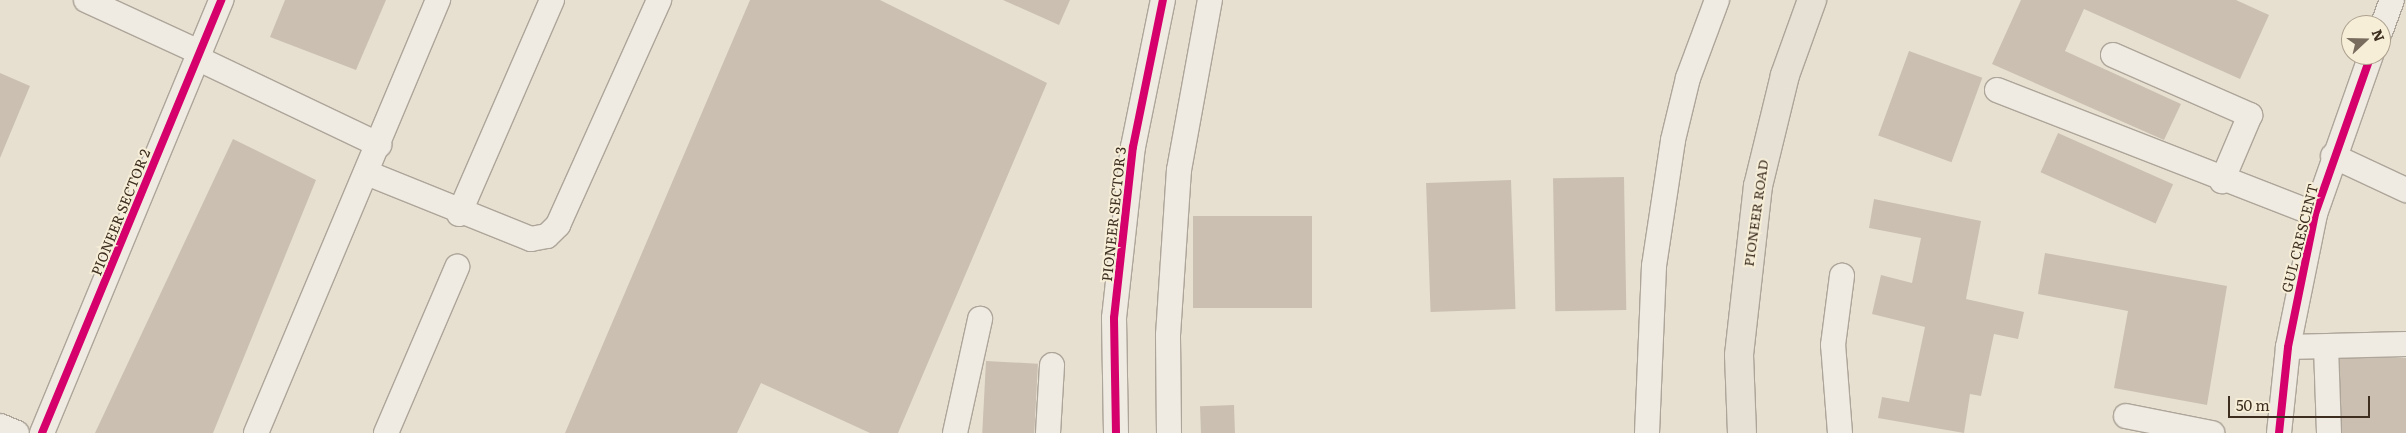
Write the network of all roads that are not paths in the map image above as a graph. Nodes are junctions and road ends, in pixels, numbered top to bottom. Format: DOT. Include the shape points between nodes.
graph roads {
  1 [pos="86,0"];
  2 [pos="221,0"];
  3 [pos="438,0"];
  4 [pos="552,0"];
  5 [pos="659,0"];
  6 [pos="1163,0"];
  7 [pos="1210,0"];
  8 [pos="1717,0"];
  9 [pos="1812,0"];
  10 [pos="2392,0"];
  11 [pos="2386,15"];
  12 [pos="198,55"];
  13 [pos="2113,55"];
  14 [pos="2367,65"];
  15 [pos="1997,90"];
  16 [pos="379,145"];
  17 [pos="2333,156"];
  18 [pos="367,173"];
  19 [pos="2222,181"];
  20 [pos="2406,190"];
  21 [pos="459,214"];
  22 [pos="2315,214"];
  23 [pos="457,268"];
  24 [pos="1842,276"];
  25 [pos="980,319"];
  26 [pos="2406,344"];
  27 [pos="2288,347"];
  28 [pos="2326,347"];
  29 [pos="1052,365"];
  30 [pos="2126,416"];
  31 [pos="0,426"];
  32 [pos="17,433"];
  33 [pos="42,433"];
  34 [pos="256,433"];
  35 [pos="386,433"];
  36 [pos="955,433"];
  37 [pos="1048,433"];
  38 [pos="1116,433"];
  39 [pos="1170,433"];
  40 [pos="1647,433"];
  41 [pos="1742,433"];
  42 [pos="1840,433"];
  43 [pos="2212,433"];
  44 [pos="2279,433"];
  45 [pos="2329,433"];
  1 -- 12 [label="street"];
  2 -- 12 [label="street, PIONEER SECTOR 2"];
  3 -- 16 [label="street"];
  4 -- 21 [label="street"];
  5 -- 21 [label="street" via="558,225 547,236 531,240"];
  6 -- 38 [label="street, PIONEER SECTOR 3" via="1129,185 1114,318"];
  7 -- 39 [label="street" via="1179,170 1168,335"];
  8 -- 40 [label="street" via="1688,78 1673,140 1654,266"];
  9 -- 41 [label="main road, PIONEER ROAD" via="1785,75 1758,186 1739,355"];
  10 -- 11 [label="street"];
  12 -- 16 [label="street"];
  12 -- 33 [label="street, PIONEER SECTOR 2"];
  13 -- 19 [label="street" via="2250,115"];
  14 -- 17 [label="street, GUL CRESCENT"];
  15 -- 19 [label="street"];
  16 -- 18 [label="street"];
  17 -- 20 [label="street"];
  17 -- 22 [label="street, GUL CRESCENT"];
  18 -- 21 [label="street"];
  18 -- 34 [label="street"];
  19 -- 22 [label="street"];
  22 -- 27 [label="street, GUL CRESCENT"];
  23 -- 35 [label="street"];
  24 -- 42 [label="street" via="1833,345"];
  25 -- 36 [label="street"];
  26 -- 28 [label="street"];
  27 -- 28 [label="street"];
  27 -- 44 [label="street, GUL CRESCENT"];
  28 -- 45 [label="street"];
  29 -- 37 [label="street"];
  30 -- 43 [label="street"];
  31 -- 32 [label="street"];
}
